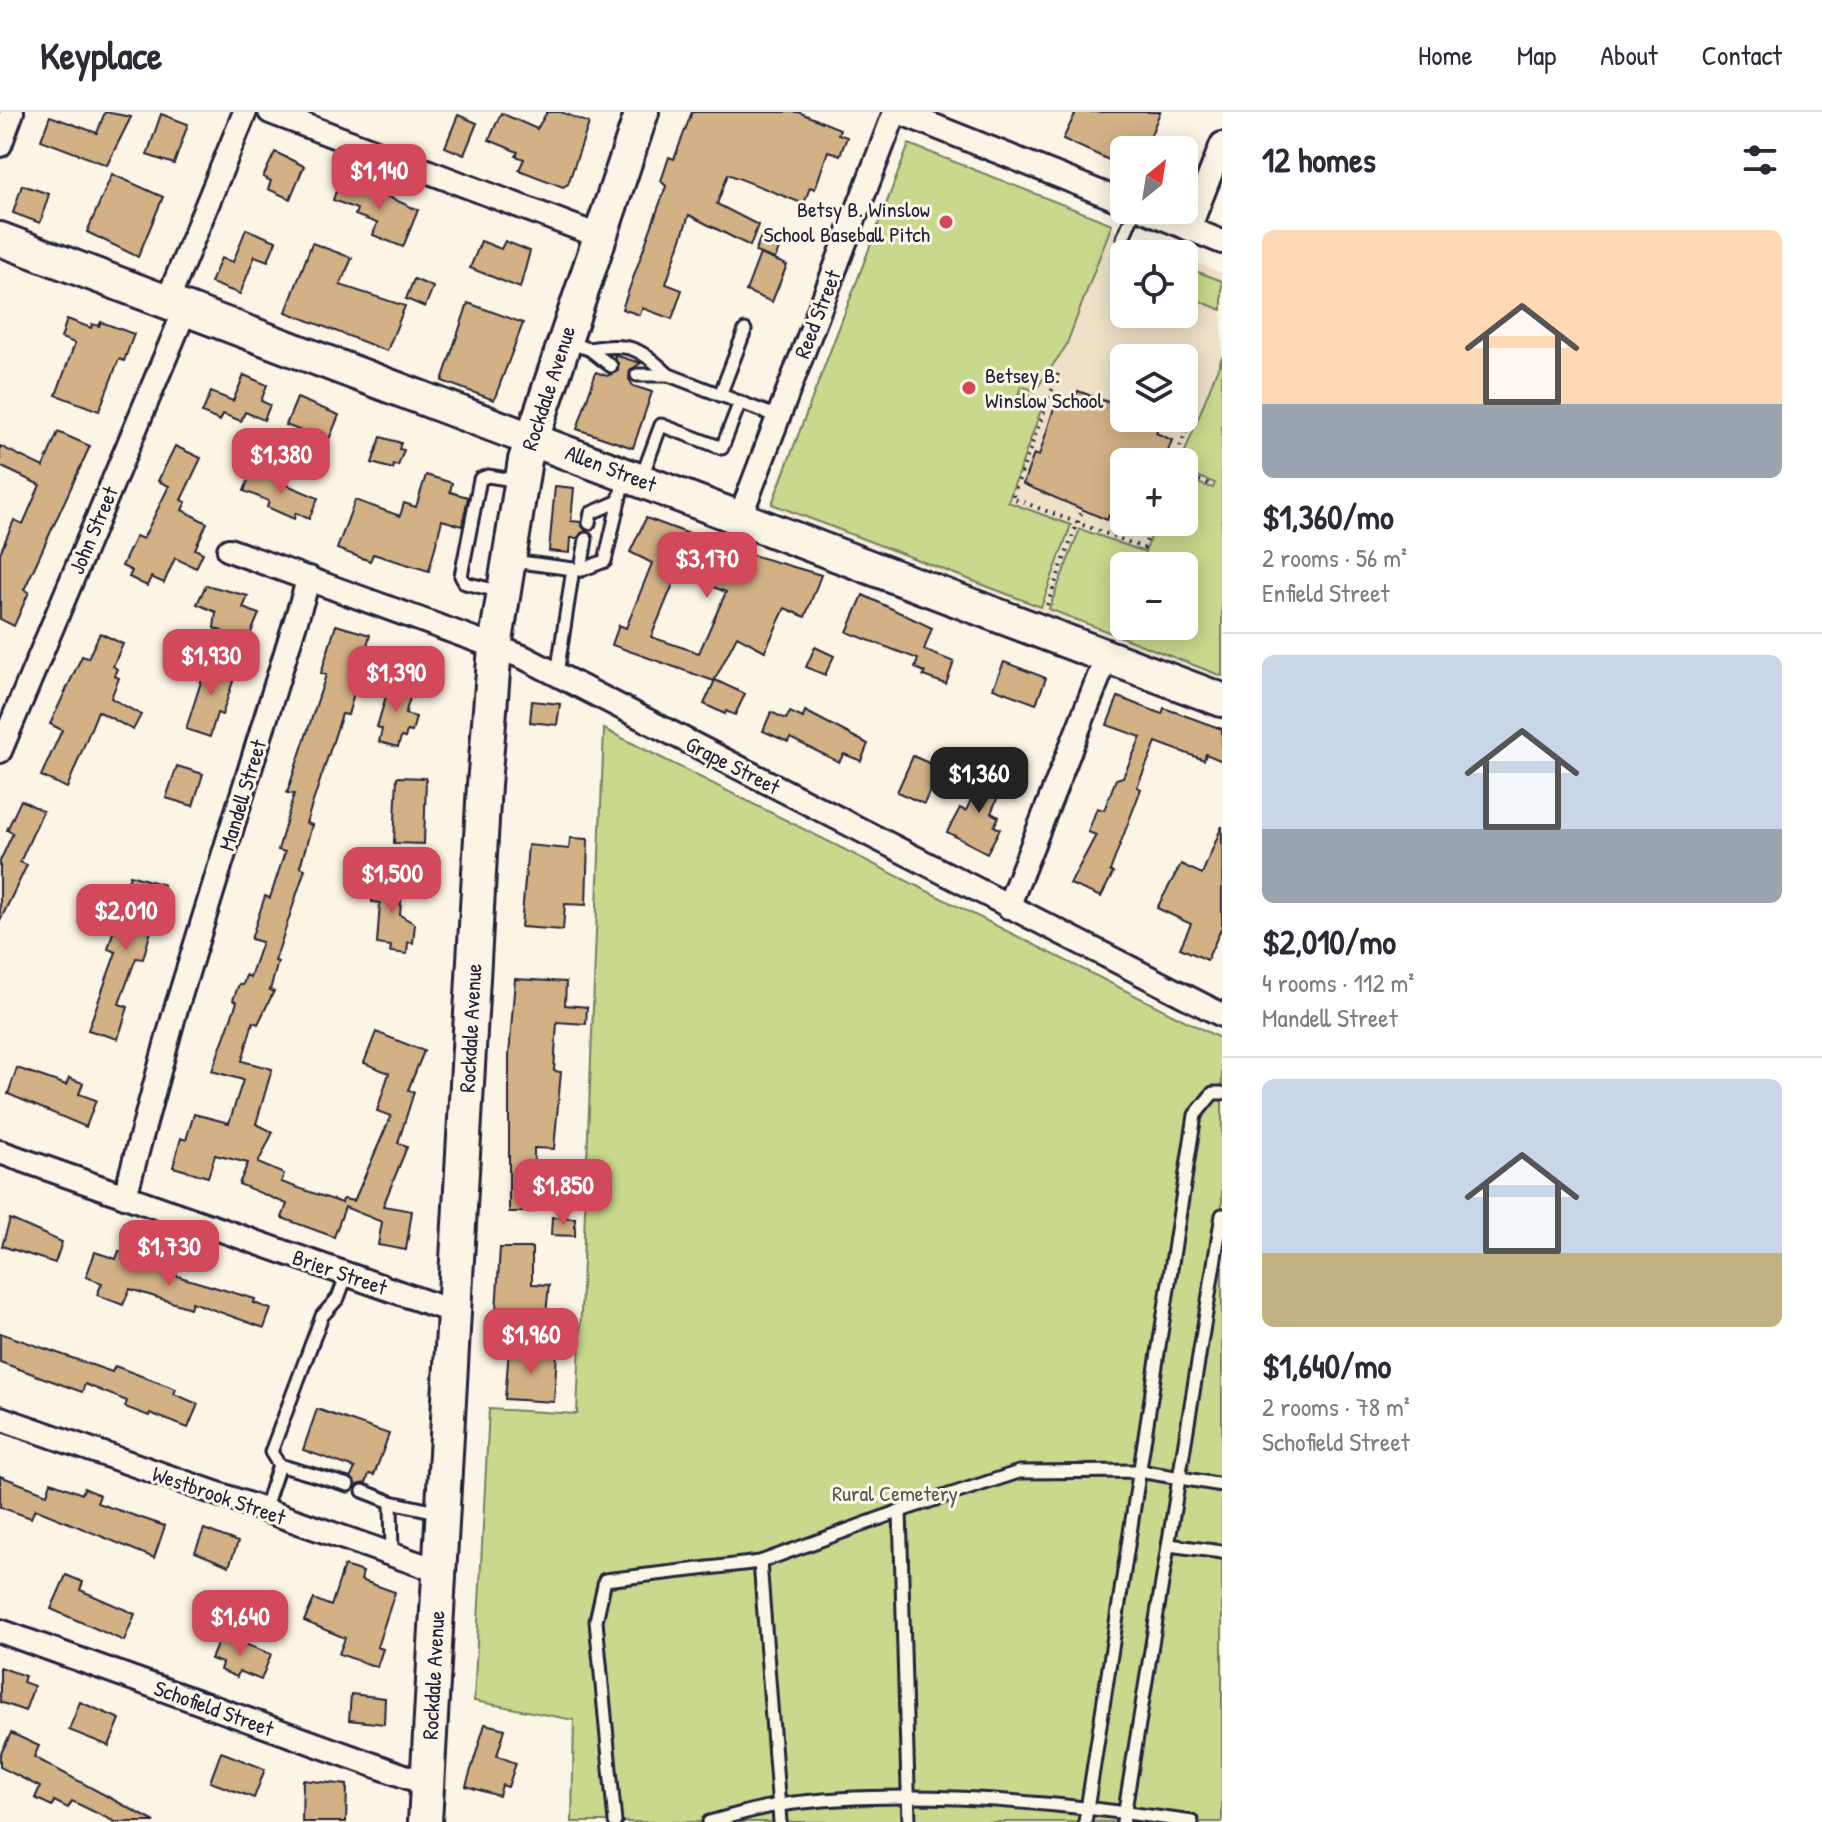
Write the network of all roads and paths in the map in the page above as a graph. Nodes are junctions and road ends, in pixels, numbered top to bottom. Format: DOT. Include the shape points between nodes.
graph roads {
  1 [pos="12,112"];
  2 [pos="245,112"];
  3 [pos="270,112"];
  4 [pos="642,112"];
  5 [pos="897,112"];
  6 [pos="1222,144"];
  7 [pos="0,145"];
  8 [pos="1110,196"];
  9 [pos="1129,224"];
  10 [pos="1177,224"];
  11 [pos="1189,229"];
  12 [pos="599,236"];
  13 [pos="1123,238"];
  14 [pos="0,239"];
  15 [pos="1222,242"];
  16 [pos="176,306"];
  17 [pos="745,330"];
  18 [pos="576,345"];
  19 [pos="611,366"];
  20 [pos="1058,374"];
  21 [pos="637,375"];
  22 [pos="669,375"];
  23 [pos="1021,392"];
  24 [pos="720,395"];
  25 [pos="740,402"];
  26 [pos="1047,404"];
  27 [pos="778,417"];
  28 [pos="531,437"];
  29 [pos="1198,480"];
  30 [pos="521,481"];
  31 [pos="628,485"];
  32 [pos="1212,485"];
  33 [pos="1082,511"];
  34 [pos="740,517"];
  35 [pos="589,523"];
  36 [pos="1077,524"];
  37 [pos="1110,536"];
  38 [pos="1110,536"];
  39 [pos="1148,536"];
  40 [pos="586,539"];
  41 [pos="229,550"];
  42 [pos="508,560"];
  43 [pos="577,569"];
  44 [pos="309,578"];
  45 [pos="503,592"];
  46 [pos="1037,630"];
  47 [pos="495,647"];
  48 [pos="1107,656"];
  49 [pos="557,674"];
  50 [pos="1222,700"];
  51 [pos="0,751"];
  52 [pos="1008,907"];
  53 [pos="1222,1015"];
  54 [pos="1222,1093"];
  55 [pos="0,1152"];
  56 [pos="125,1196"];
  57 [pos="1222,1215"];
  58 [pos="347,1274"];
  59 [pos="454,1312"];
  60 [pos="0,1418"];
  61 [pos="279,1465"];
  62 [pos="1139,1471"];
  63 [pos="1177,1478"];
  64 [pos="348,1485"];
  65 [pos="1222,1485"];
  66 [pos="363,1491"];
  67 [pos="391,1502"];
  68 [pos="264,1510"];
  69 [pos="900,1511"];
  70 [pos="442,1513"];
  71 [pos="1169,1545"];
  72 [pos="1222,1552"];
  73 [pos="392,1555"];
  74 [pos="760,1562"];
  75 [pos="439,1571"];
  76 [pos="0,1631"];
  77 [pos="427,1784"];
  78 [pos="911,1797"];
  79 [pos="780,1805"];
  80 [pos="1087,1808"];
  81 [pos="1124,1817"];
  82 [pos="425,1822"];
  83 [pos="615,1822"];
  84 [pos="709,1822"];
  85 [pos="780,1822"];
  86 [pos="909,1822"];
  87 [pos="1085,1822"];
  88 [pos="1192,1822"];
  1 -- 7 [label="street"];
  2 -- 16 [label="street, John Street"];
  3 -- 12 [label="street"];
  4 -- 12 [label="main road, Rockdale Avenue"];
  5 -- 8 [label="street"];
  5 -- 27 [label="street, Reed Street"];
  6 -- 11 [label="street"];
  9 -- 13 [label="lane"];
  10 -- 11 [label="street"];
  11 -- 15 [label="street"];
  12 -- 18 [label="main road, Rockdale Avenue"];
  14 -- 16 [label="main road, Allen Street"];
  16 -- 28 [label="main road, Allen Street"];
  16 -- 51 [label="street, John Street"];
  17 -- 24 [label="lane"];
  18 -- 19 [label="lane"];
  18 -- 22 [label="lane" via="618,344 645,353"];
  18 -- 28 [label="main road, Rockdale Avenue"];
  20 -- 26 [label="path"];
  21 -- 22 [label="lane"];
  22 -- 24 [label="lane"];
  23 -- 26 [label="path"];
  24 -- 25 [label="lane"];
  25 -- 27 [label="lane"];
  25 -- 31 [label="lane" via="722,448 661,425"];
  26 -- 36 [label="path" via="1012,498"];
  27 -- 34 [label="street, Reed Street"];
  28 -- 30 [label="main road, Rockdale Avenue"];
  28 -- 31 [label="main road, Allen Street"];
  29 -- 32 [label="path"];
  30 -- 42 [label="main road, Rockdale Avenue"];
  30 -- 45 [label="lane" via="480,479 461,576 465,583"];
  31 -- 34 [label="main road, Allen Street"];
  31 -- 35 [label="lane" via="591,513"];
  31 -- 43 [label="lane" via="605,561"];
  33 -- 36 [label="path"];
  34 -- 46 [label="main road, Allen Street"];
  36 -- 37 [label="path"];
  36 -- 46 [label="path"];
  38 -- 39 [label="path" via="1144,548"];
  40 -- 43 [label="lane"];
  41 -- 44 [label="street, Grape Street"];
  42 -- 43 [label="lane"];
  42 -- 45 [label="main road, Rockdale Avenue"];
  43 -- 49 [label="lane"];
  44 -- 47 [label="street, Grape Street"];
  44 -- 56 [label="street, Mandell Street" via="175,1012"];
  45 -- 47 [label="main road, Rockdale Avenue"];
  46 -- 48 [label="main road, Allen Street"];
  47 -- 49 [label="street, Grape Street"];
  47 -- 59 [label="main road, Rockdale Avenue"];
  48 -- 50 [label="main road, Allen Street"];
  48 -- 52 [label="street"];
  49 -- 52 [label="street, Grape Street"];
  52 -- 53 [label="street, Grape Street"];
  54 -- 62 [label="lane" via="1213,1093 1195,1115"];
  55 -- 56 [label="street, Brier Street"];
  56 -- 58 [label="street, Brier Street"];
  57 -- 63 [label="lane"];
  58 -- 59 [label="street, Brier Street"];
  58 -- 61 [label="lane" via="338,1298 322,1316 271,1452"];
  59 -- 70 [label="main road, Rockdale Avenue"];
  60 -- 68 [label="street, Westbrook Street"];
  61 -- 64 [label="lane"];
  61 -- 68 [label="lane"];
  62 -- 63 [label="lane"];
  62 -- 69 [label="lane" via="1019,1472"];
  62 -- 80 [label="lane"];
  63 -- 65 [label="lane"];
  63 -- 71 [label="lane"];
  66 -- 67 [label="lane"];
  67 -- 70 [label="lane"];
  67 -- 73 [label="lane"];
  68 -- 73 [label="street, Westbrook Street"];
  69 -- 74 [label="lane"];
  69 -- 78 [label="lane"];
  70 -- 75 [label="main road, Rockdale Avenue"];
  71 -- 72 [label="lane"];
  71 -- 81 [label="lane"];
  73 -- 75 [label="street, Westbrook Street"];
  74 -- 79 [label="lane"];
  74 -- 83 [label="lane" via="605,1580 596,1621"];
  75 -- 77 [label="main road, Rockdale Avenue"];
  76 -- 77 [label="street, Schofield Street"];
  77 -- 82 [label="main road, Rockdale Avenue"];
  78 -- 79 [label="lane"];
  78 -- 80 [label="lane"];
  78 -- 86 [label="lane"];
  79 -- 84 [label="lane"];
  79 -- 85 [label="lane"];
  80 -- 81 [label="lane"];
  80 -- 87 [label="lane"];
  81 -- 88 [label="lane"];
}
